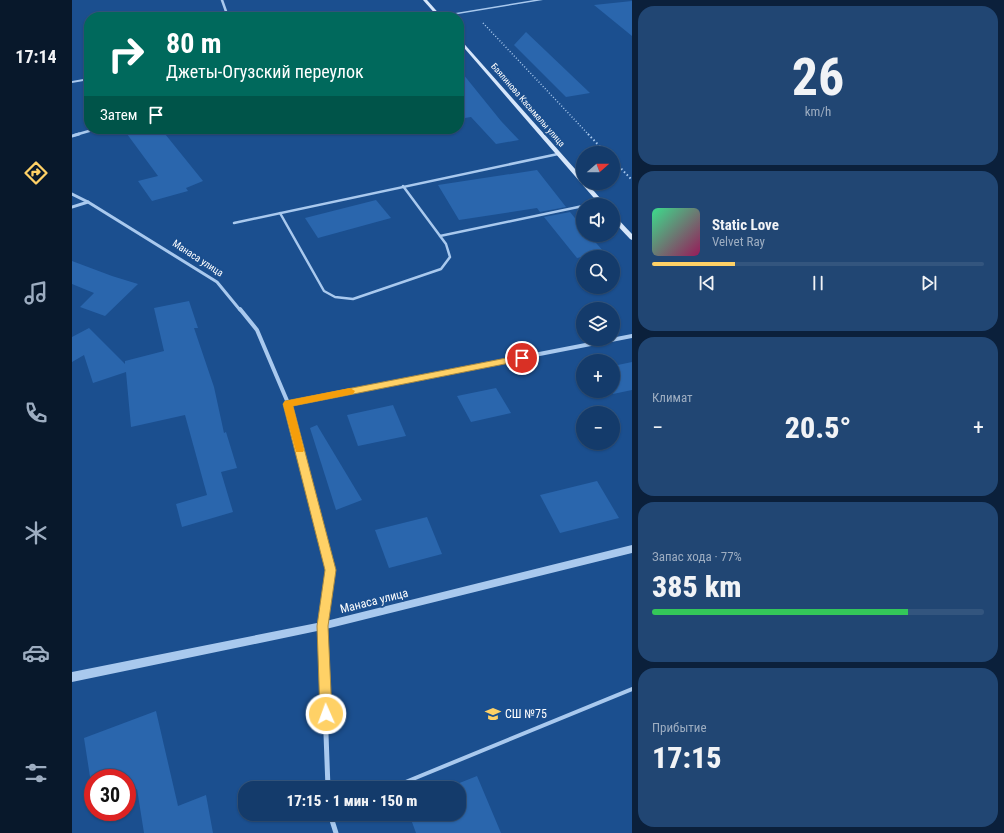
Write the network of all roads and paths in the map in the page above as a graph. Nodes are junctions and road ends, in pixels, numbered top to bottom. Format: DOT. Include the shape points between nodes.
graph roads {
  1 [pos="222,0"];
  2 [pos="425,0"];
  3 [pos="541,0"];
  4 [pos="471,11"];
  5 [pos="226,12"];
  6 [pos="436,12"];
  7 [pos="464,12"];
  8 [pos="464,45"];
  9 [pos="84,80"];
  10 [pos="72,82"];
  11 [pos="84,132"];
  12 [pos="72,136"];
  13 [pos="599,146"];
  14 [pos="558,154"];
  15 [pos="620,167"];
  16 [pos="576,174"];
  17 [pos="632,180"];
  18 [pos="403,186"];
  19 [pos="590,190"];
  20 [pos="72,194"];
  21 [pos="597,198"];
  22 [pos="88,202"];
  23 [pos="72,207"];
  24 [pos="576,207"];
  25 [pos="280,213"];
  26 [pos="234,223"];
  27 [pos="620,225"];
  28 [pos="440,236"];
  29 [pos="632,238"];
  30 [pos="632,336"];
  31 [pos="288,404"];
  32 [pos="632,549"];
  33 [pos="322,626"];
  34 [pos="72,678"];
  35 [pos="632,689"];
  36 [pos="328,781"];
  37 [pos="408,781"];
  38 [pos="332,821"];
  39 [pos="336,833"];
  1 -- 5 [label="street"];
  2 -- 6 [label="main road"];
  3 -- 4 [label="street"];
  4 -- 7 [label="street"];
  4 -- 13 [label="path"];
  8 -- 14 [label="main road, Баялинова Касымалы улица"];
  9 -- 10 [label="street"];
  11 -- 12 [label="street"];
  14 -- 16 [label="main road, Баялинова Касымалы улица"];
  14 -- 18 [label="lane"];
  15 -- 17 [label="path"];
  18 -- 25 [label="lane"];
  18 -- 28 [label="lane"];
  19 -- 21 [label="main road, Баялинова Касымалы улица"];
  20 -- 22 [label="street, Манаса улица"];
  22 -- 23 [label="street"];
  22 -- 31 [label="street, Манаса улица" via="217,282 257,330"];
  24 -- 28 [label="lane"];
  25 -- 26 [label="lane"];
  25 -- 28 [label="lane" via="324,291 335,297 353,298 441,268 450,257"];
  27 -- 29 [label="main road"];
  30 -- 31 [label="street"];
  31 -- 33 [label="street, Манаса улица" via="330,570"];
  32 -- 33 [label="street, Манаса улица"];
  33 -- 34 [label="street, Манаса улица"];
  33 -- 36 [label="street, Манаса улица"];
  35 -- 37 [label="lane"];
  38 -- 39 [label="street"];
}
